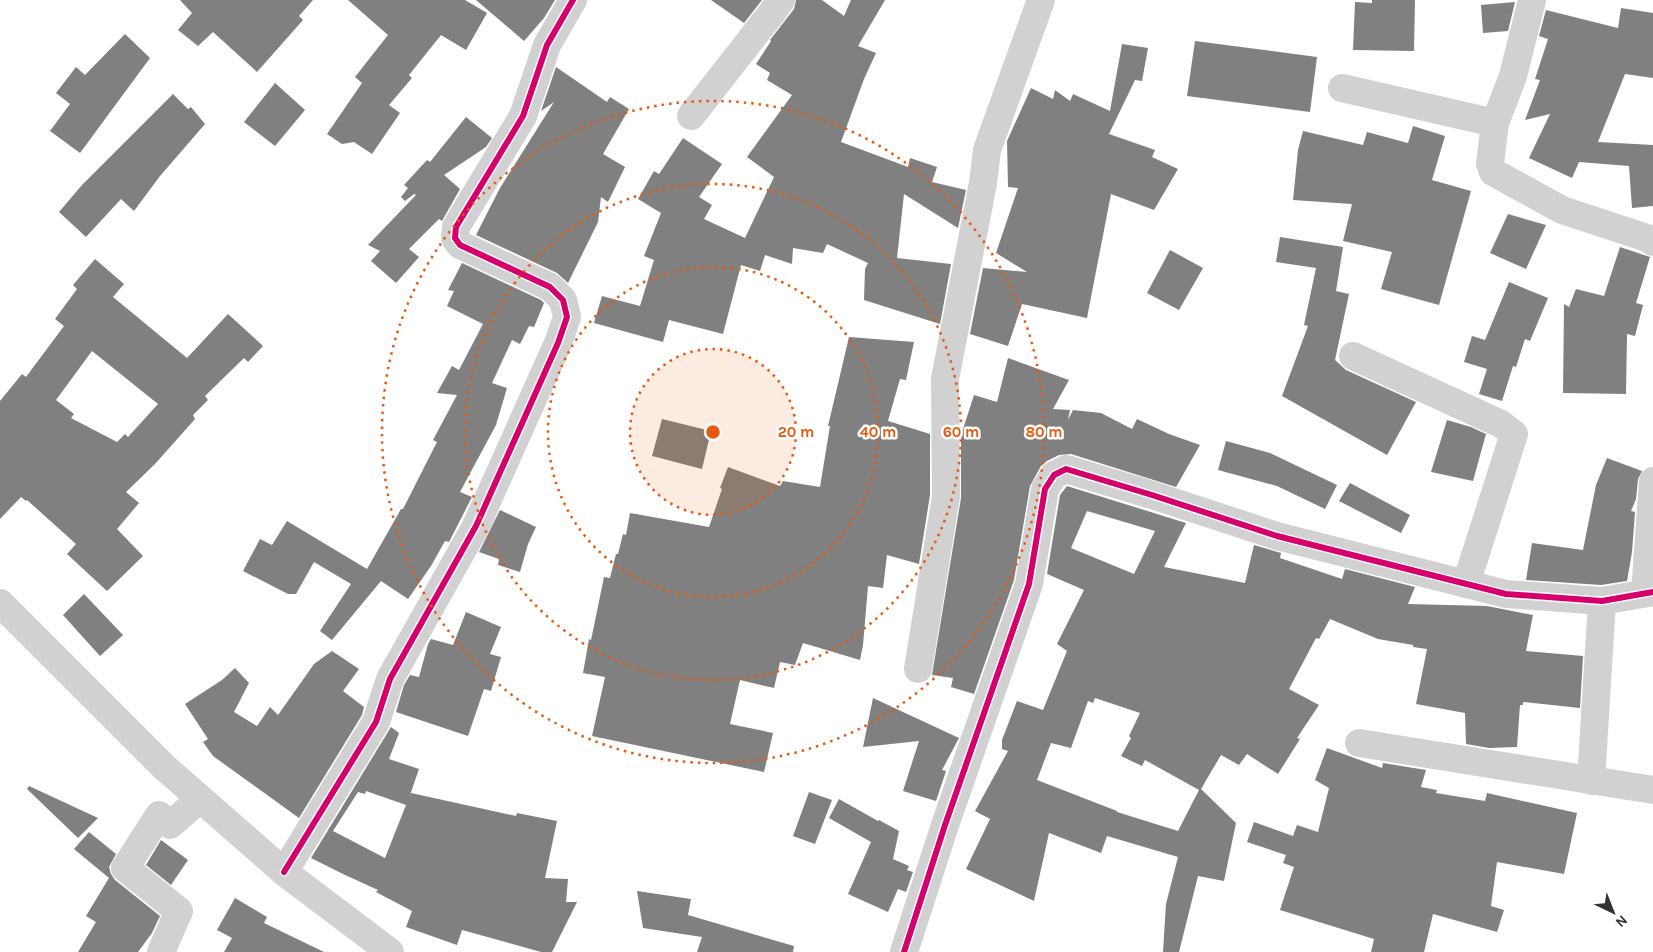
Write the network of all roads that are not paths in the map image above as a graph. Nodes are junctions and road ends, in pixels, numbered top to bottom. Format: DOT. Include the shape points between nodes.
graph roads {
  1 [pos="573,0"];
  2 [pos="781,0"];
  3 [pos="1041,0"];
  4 [pos="1532,0"];
  5 [pos="1342,88"];
  6 [pos="691,116"];
  7 [pos="1495,123"];
  8 [pos="1653,242"];
  9 [pos="1353,356"];
  10 [pos="1653,481"];
  11 [pos="1466,584"];
  12 [pos="1649,592"];
  13 [pos="1602,601"];
  14 [pos="0,603"];
  15 [pos="918,669"];
  16 [pos="1359,743"];
  17 [pos="1591,781"];
  18 [pos="1653,790"];
  19 [pos="200,799"];
  20 [pos="284,872"];
  21 [pos="161,952"];
  22 [pos="390,952"];
  23 [pos="904,952"];
  1 -- 20 [label="street" via="547,46 523,116 456,227 455,238 460,245 550,287 563,300 567,318 476,526 390,679 376,722"];
  2 -- 6 [label="street"];
  3 -- 15 [label="street" via="987,150 984,183 945,379 946,496"];
  4 -- 7 [label="street" via="1514,76"];
  5 -- 7 [label="street"];
  7 -- 8 [label="street" via="1490,164 1493,172 1562,210"];
  9 -- 11 [label="street" via="1501,424 1514,434"];
  10 -- 12 [label="street"];
  11 -- 13 [label="street" via="1506,594"];
  11 -- 23 [label="street" via="1277,536 1076,472 1066,470 1054,475 1045,489 1030,584"];
  12 -- 13 [label="street"];
  13 -- 17 [label="street"];
  14 -- 19 [label="street"];
  16 -- 17 [label="street"];
  17 -- 18 [label="street"];
  19 -- 20 [label="street"];
  19 -- 21 [label="street" via="170,825 160,815 125,868 180,911"];
  20 -- 22 [label="street"];
}
